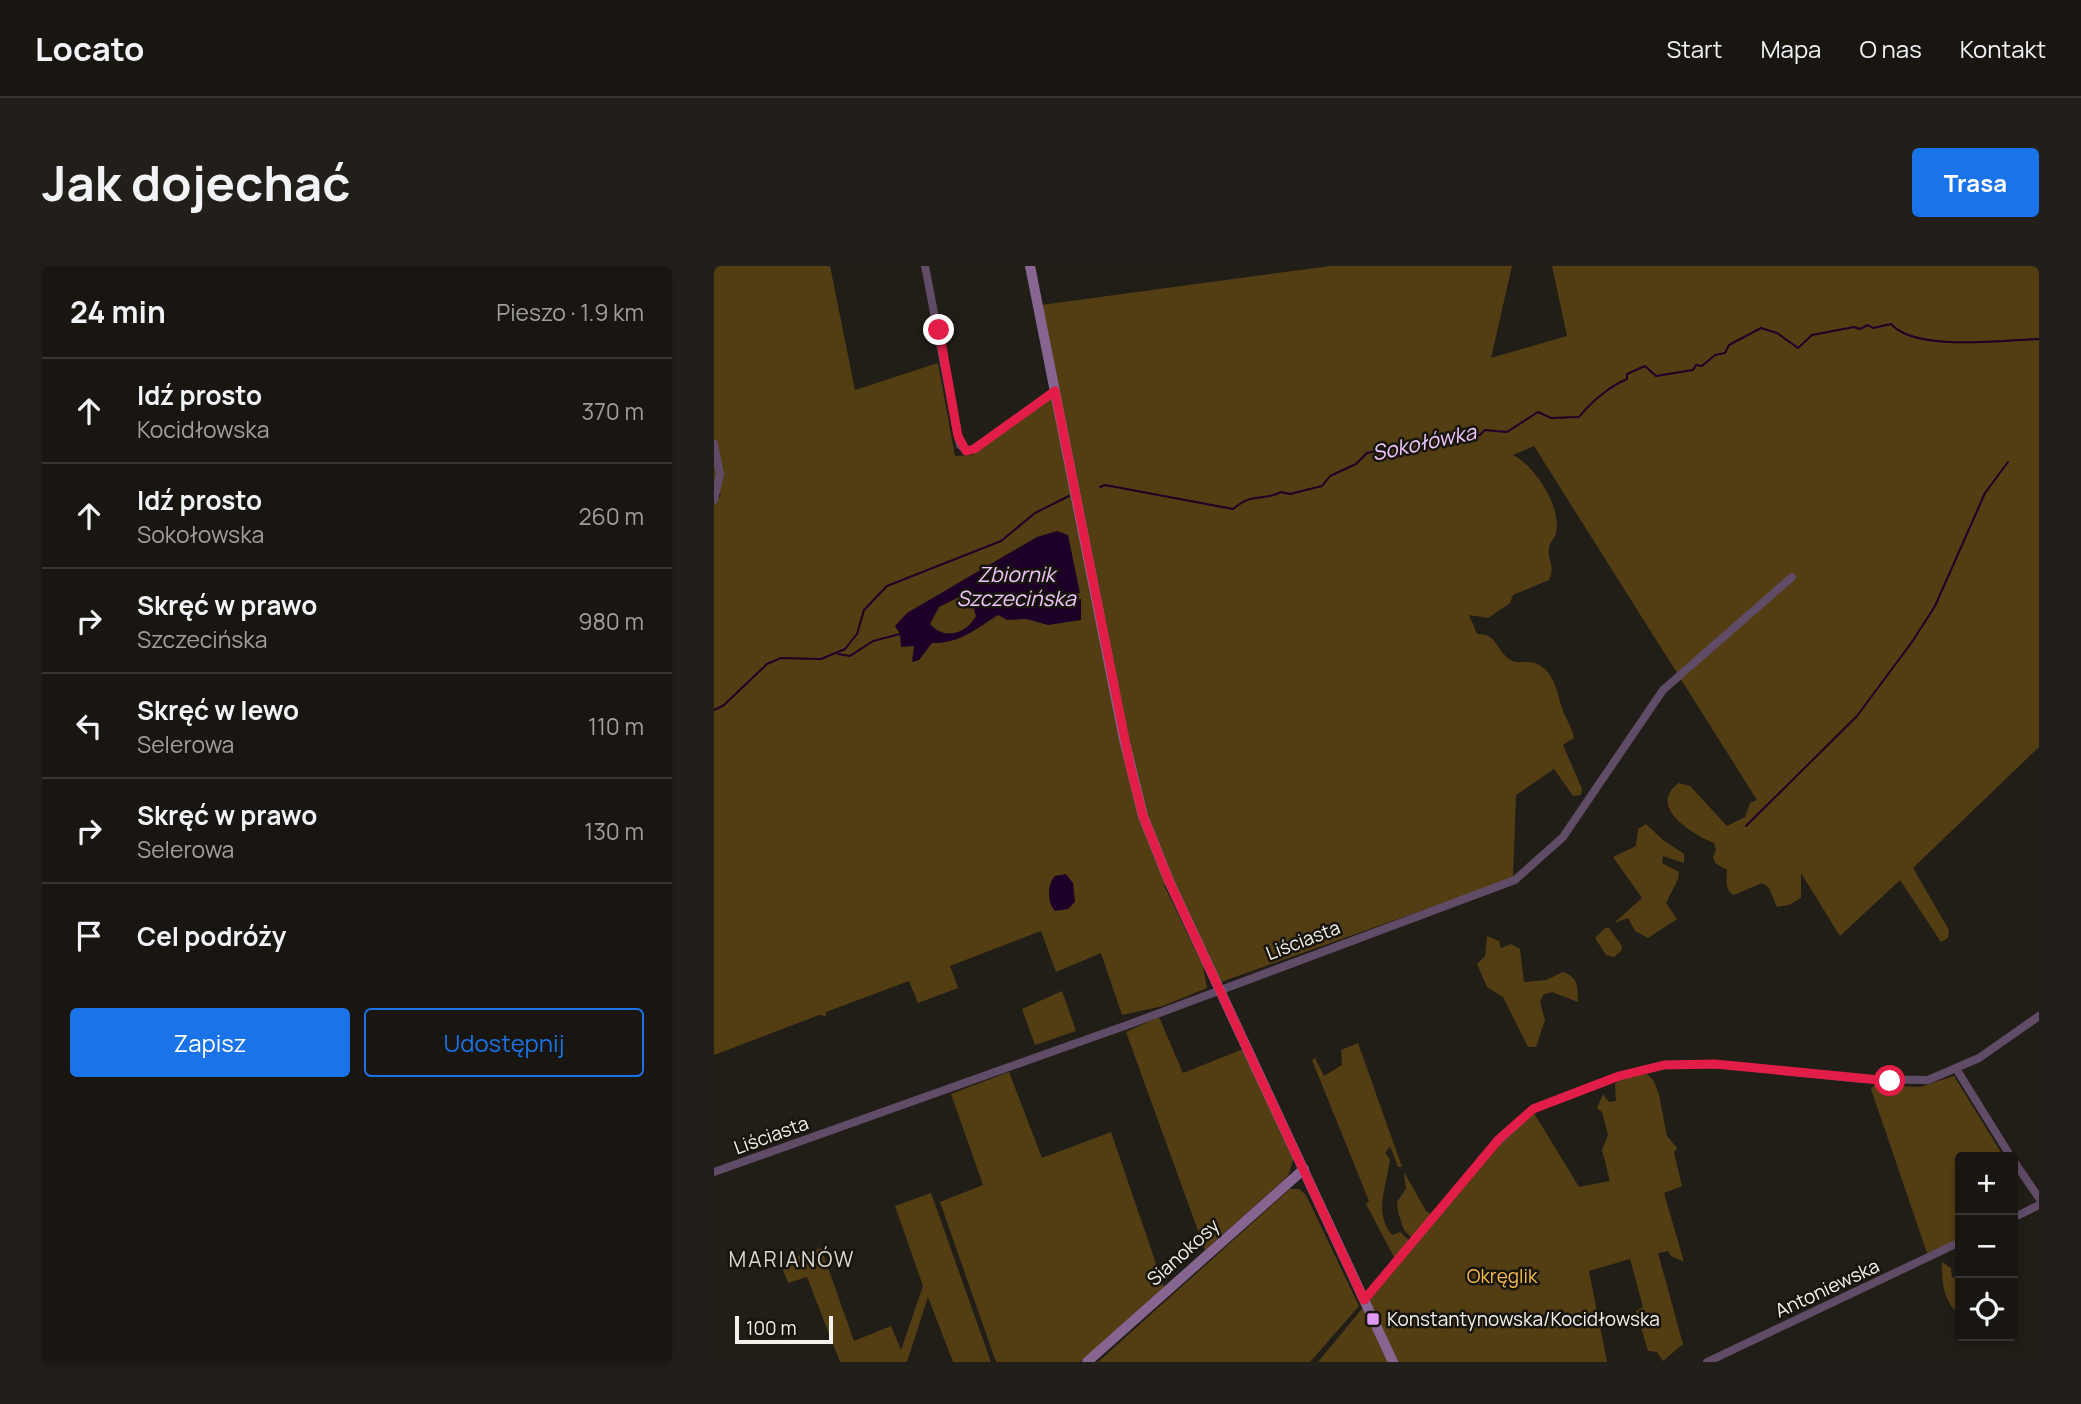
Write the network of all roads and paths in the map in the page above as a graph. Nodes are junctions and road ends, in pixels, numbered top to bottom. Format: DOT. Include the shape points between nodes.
graph roads {
  1 [pos="925,266"];
  2 [pos="1030,266"];
  3 [pos="1055,391"];
  4 [pos="714,443"];
  5 [pos="714,500"];
  6 [pos="1792,577"];
  7 [pos="1219,989"];
  8 [pos="2039,1016"];
  9 [pos="1957,1069"];
  10 [pos="2008,1152"];
  11 [pos="2018,1167"];
  12 [pos="1304,1169"];
  13 [pos="714,1172"];
  14 [pos="2039,1198"];
  15 [pos="2039,1205"];
  16 [pos="2018,1216"];
  17 [pos="1955,1244"];
  18 [pos="1364,1300"];
  19 [pos="1087,1362"];
  20 [pos="1394,1362"];
  21 [pos="1707,1362"];
  1 -- 3 [label="street" via="963,448 974,449"];
  2 -- 3 [label="main road"];
  3 -- 7 [label="main road" via="1143,816"];
  4 -- 5 [label="street" via="720,474"];
  6 -- 7 [label="street, Liściasta" via="1663,690 1568,830 1522,876"];
  7 -- 12 [label="main road"];
  7 -- 13 [label="street, Liściasta"];
  8 -- 9 [label="street"];
  9 -- 10 [label="street"];
  9 -- 18 [label="street" via="1915,1082 1715,1064 1664,1065 1619,1076 1533,1109 1499,1139"];
  11 -- 14 [label="street"];
  12 -- 18 [label="main road"];
  12 -- 19 [label="main road, Sianokosy"];
  15 -- 16 [label="street"];
  17 -- 21 [label="street, Antoniewska"];
  18 -- 20 [label="main road"];
}
